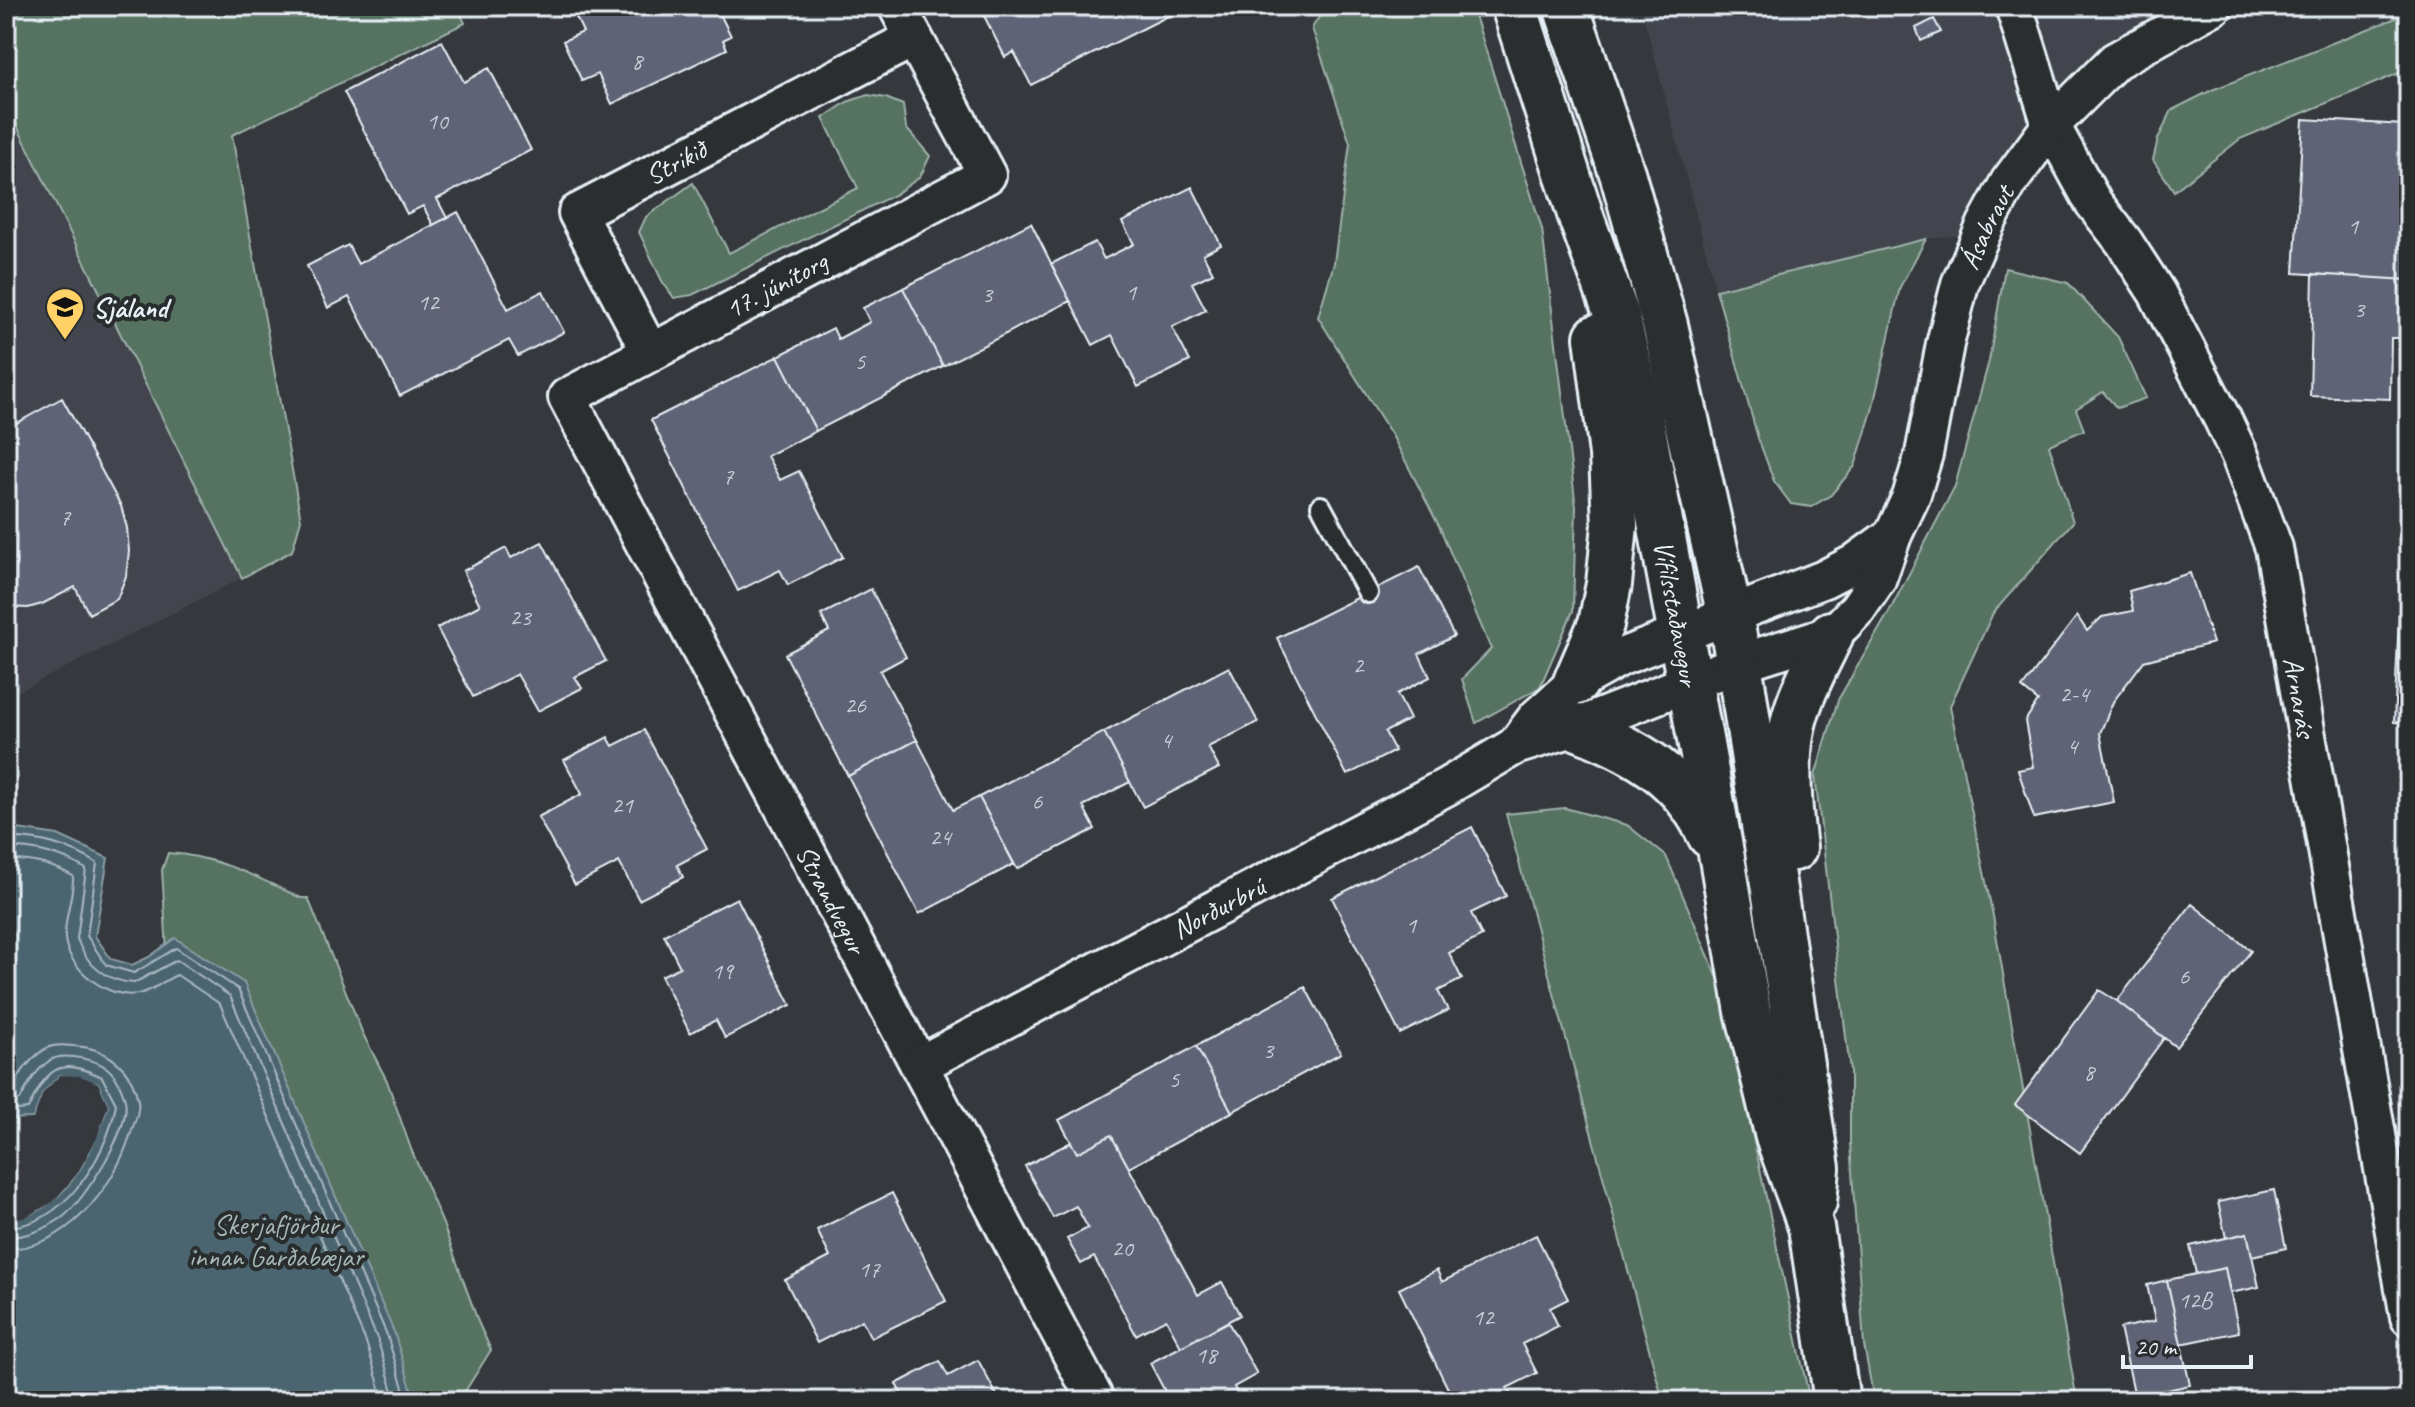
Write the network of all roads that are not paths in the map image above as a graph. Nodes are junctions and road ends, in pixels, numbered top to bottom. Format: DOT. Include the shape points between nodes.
graph roads {
  1 [pos="897,6"];
  2 [pos="1514,6"];
  3 [pos="1566,6"];
  4 [pos="2014,6"];
  5 [pos="2214,6"];
  6 [pos="914,38"];
  7 [pos="2051,125"];
  8 [pos="1582,220"];
  9 [pos="650,352"];
  10 [pos="567,397"];
  11 [pos="1321,506"];
  12 [pos="1893,535"];
  13 [pos="1368,593"];
  14 [pos="1730,616"];
  15 [pos="1681,634"];
  16 [pos="1831,634"];
  17 [pos="1739,663"];
  18 [pos="1690,681"];
  19 [pos="1576,682"];
  20 [pos="1576,727"];
  21 [pos="1515,746"];
  22 [pos="1723,864"];
  23 [pos="1784,957"];
  24 [pos="919,1065"];
  25 [pos="1811,1227"];
  26 [pos="2409,1317"];
  27 [pos="1096,1401"];
  28 [pos="1837,1401"];
  1 -- 6 [label="street"];
  2 -- 8 [label="street, Vífilsstaðavegur"];
  3 -- 14 [label="street, Vífilsstaðavegur" via="1623,176 1665,325"];
  4 -- 7 [label="street, Arnarás"];
  5 -- 7 [label="street, Ásabraut" via="2115,61"];
  6 -- 9 [label="street, 17. júnítorg" via="987,175"];
  6 -- 9 [label="street, Strikið" via="577,213"];
  7 -- 12 [label="street, Ásabraut" via="2009,182 1960,284 1924,454"];
  7 -- 26 [label="street, Arnarás" via="2093,202 2164,305 2240,456 2274,548"];
  8 -- 15 [label="street, Vífilsstaðavegur" via="1617,316 1639,407"];
  8 -- 19 [label="street" via="1612,454 1615,525 1601,624"];
  9 -- 10 [label="street, 17. júnítorg"];
  10 -- 24 [label="street, Strandvegur"];
  11 -- 13 [label="lane"];
  12 -- 14 [label="street, Ásabraut" via="1824,579"];
  12 -- 16 [label="street, Ásabraut" via="1877,580"];
  14 -- 15 [label="street, Ásabraut"];
  14 -- 17 [label="street, Vífilsstaðavegur"];
  15 -- 18 [label="street, Vífilsstaðavegur"];
  15 -- 19 [label="street, Norðurbrú" via="1621,657"];
  16 -- 17 [label="street, Ásabraut"];
  16 -- 23 [label="street" via="1795,715 1790,820 1799,893"];
  17 -- 18 [label="street, Ásabraut"];
  17 -- 23 [label="street, Vífilsstaðavegur"];
  18 -- 20 [label="street, Norðurbrú"];
  18 -- 22 [label="street, Vífilsstaðavegur"];
  19 -- 21 [label="street, Norðurbrú" via="1536,718"];
  20 -- 21 [label="street, Norðurbrú"];
  20 -- 22 [label="street" via="1641,756 1679,788"];
  21 -- 24 [label="street, Norðurbrú"];
  22 -- 25 [label="street, Vífilsstaðavegur" via="1748,1011 1778,1137"];
  23 -- 25 [label="street, Vífilsstaðavegur" via="1817,1168"];
  24 -- 27 [label="street, Strandvegur"];
  25 -- 28 [label="street, Vífilsstaðavegur"];
}
